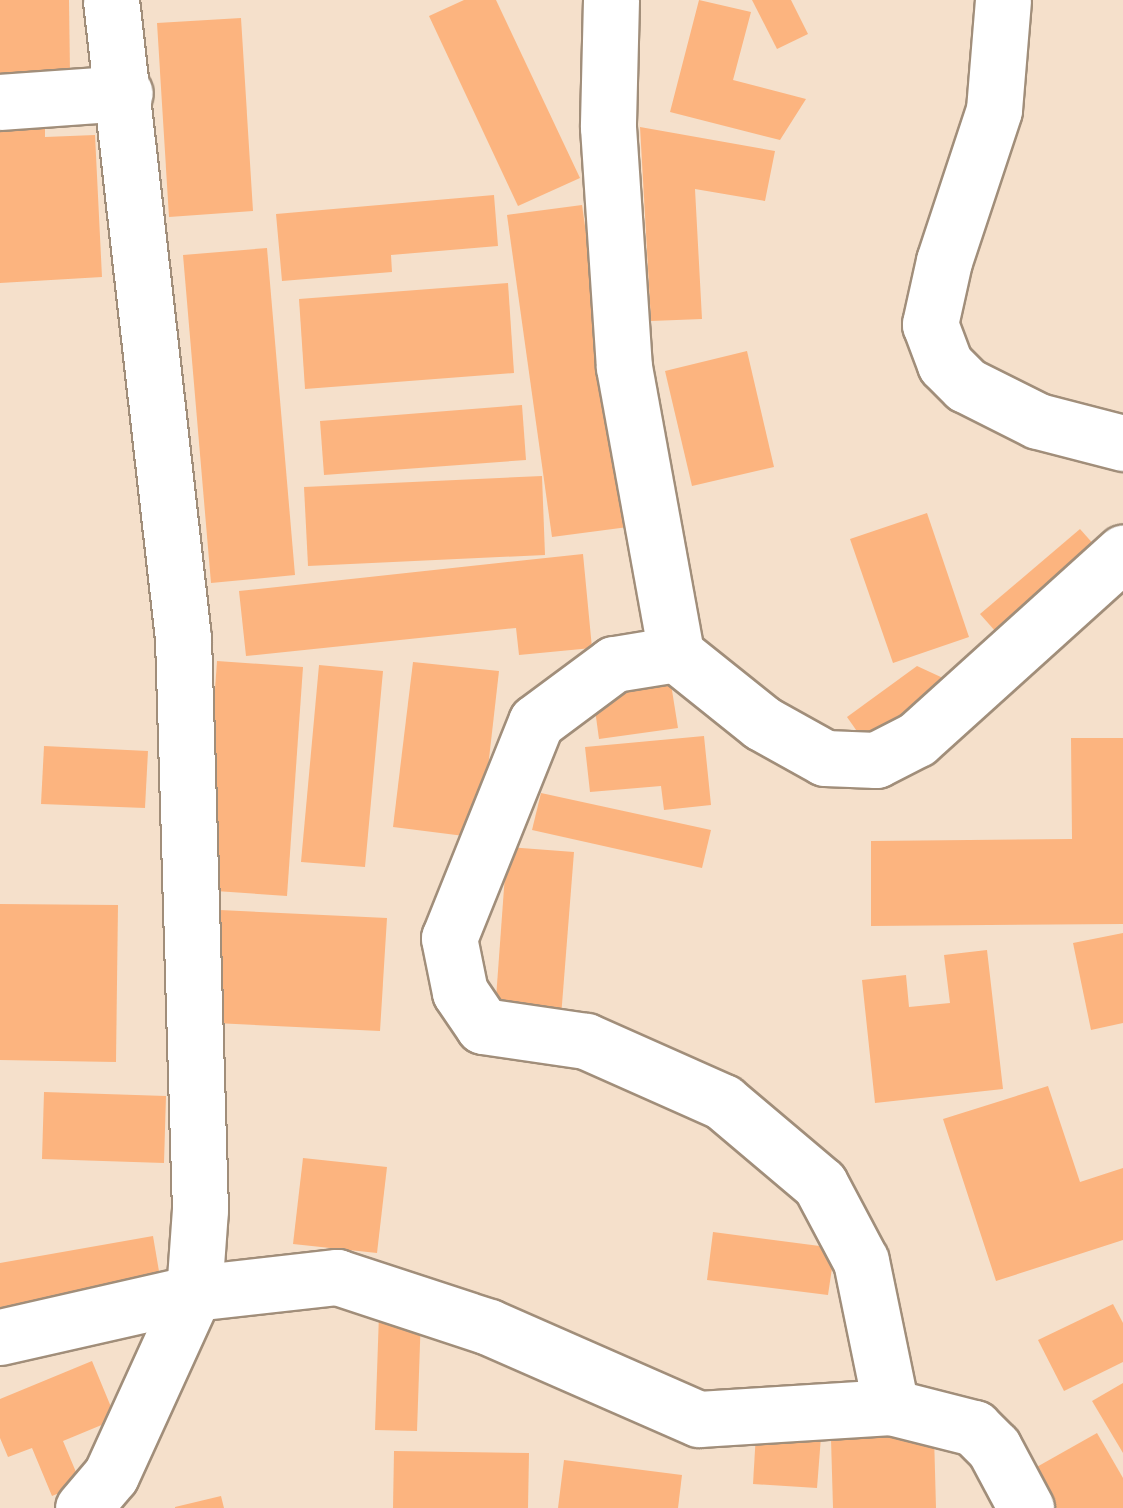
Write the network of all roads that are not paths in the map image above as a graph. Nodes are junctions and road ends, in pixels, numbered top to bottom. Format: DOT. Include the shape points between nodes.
graph roads {
  1 [pos="111,0"];
  2 [pos="611,0"];
  3 [pos="1003,0"];
  4 [pos="126,93"];
  5 [pos="0,102"];
  6 [pos="1123,443"];
  7 [pos="1123,553"];
  8 [pos="676,654"];
  9 [pos="194,1293"];
  10 [pos="0,1337"];
  11 [pos="891,1407"];
  12 [pos="83,1508"];
  13 [pos="1026,1508"];
  1 -- 4 [label="street"];
  2 -- 8 [label="street" via="608,127 624,367"];
  3 -- 6 [label="street" via="994,110 930,324 945,364 966,385 1038,421"];
  4 -- 5 [label="street"];
  4 -- 9 [label="street" via="184,638 200,1210"];
  7 -- 8 [label="street" via="917,739 876,760 825,758 762,723"];
  8 -- 11 [label="street" via="614,664 536,722 448,938 460,992 483,1026 586,1042 723,1102 820,1184 861,1262"];
  9 -- 10 [label="street"];
  9 -- 11 [label="street" via="337,1277 489,1327 699,1419"];
  9 -- 12 [label="street" via="111,1475"];
  11 -- 13 [label="street" via="974,1428 994,1448"];
}
